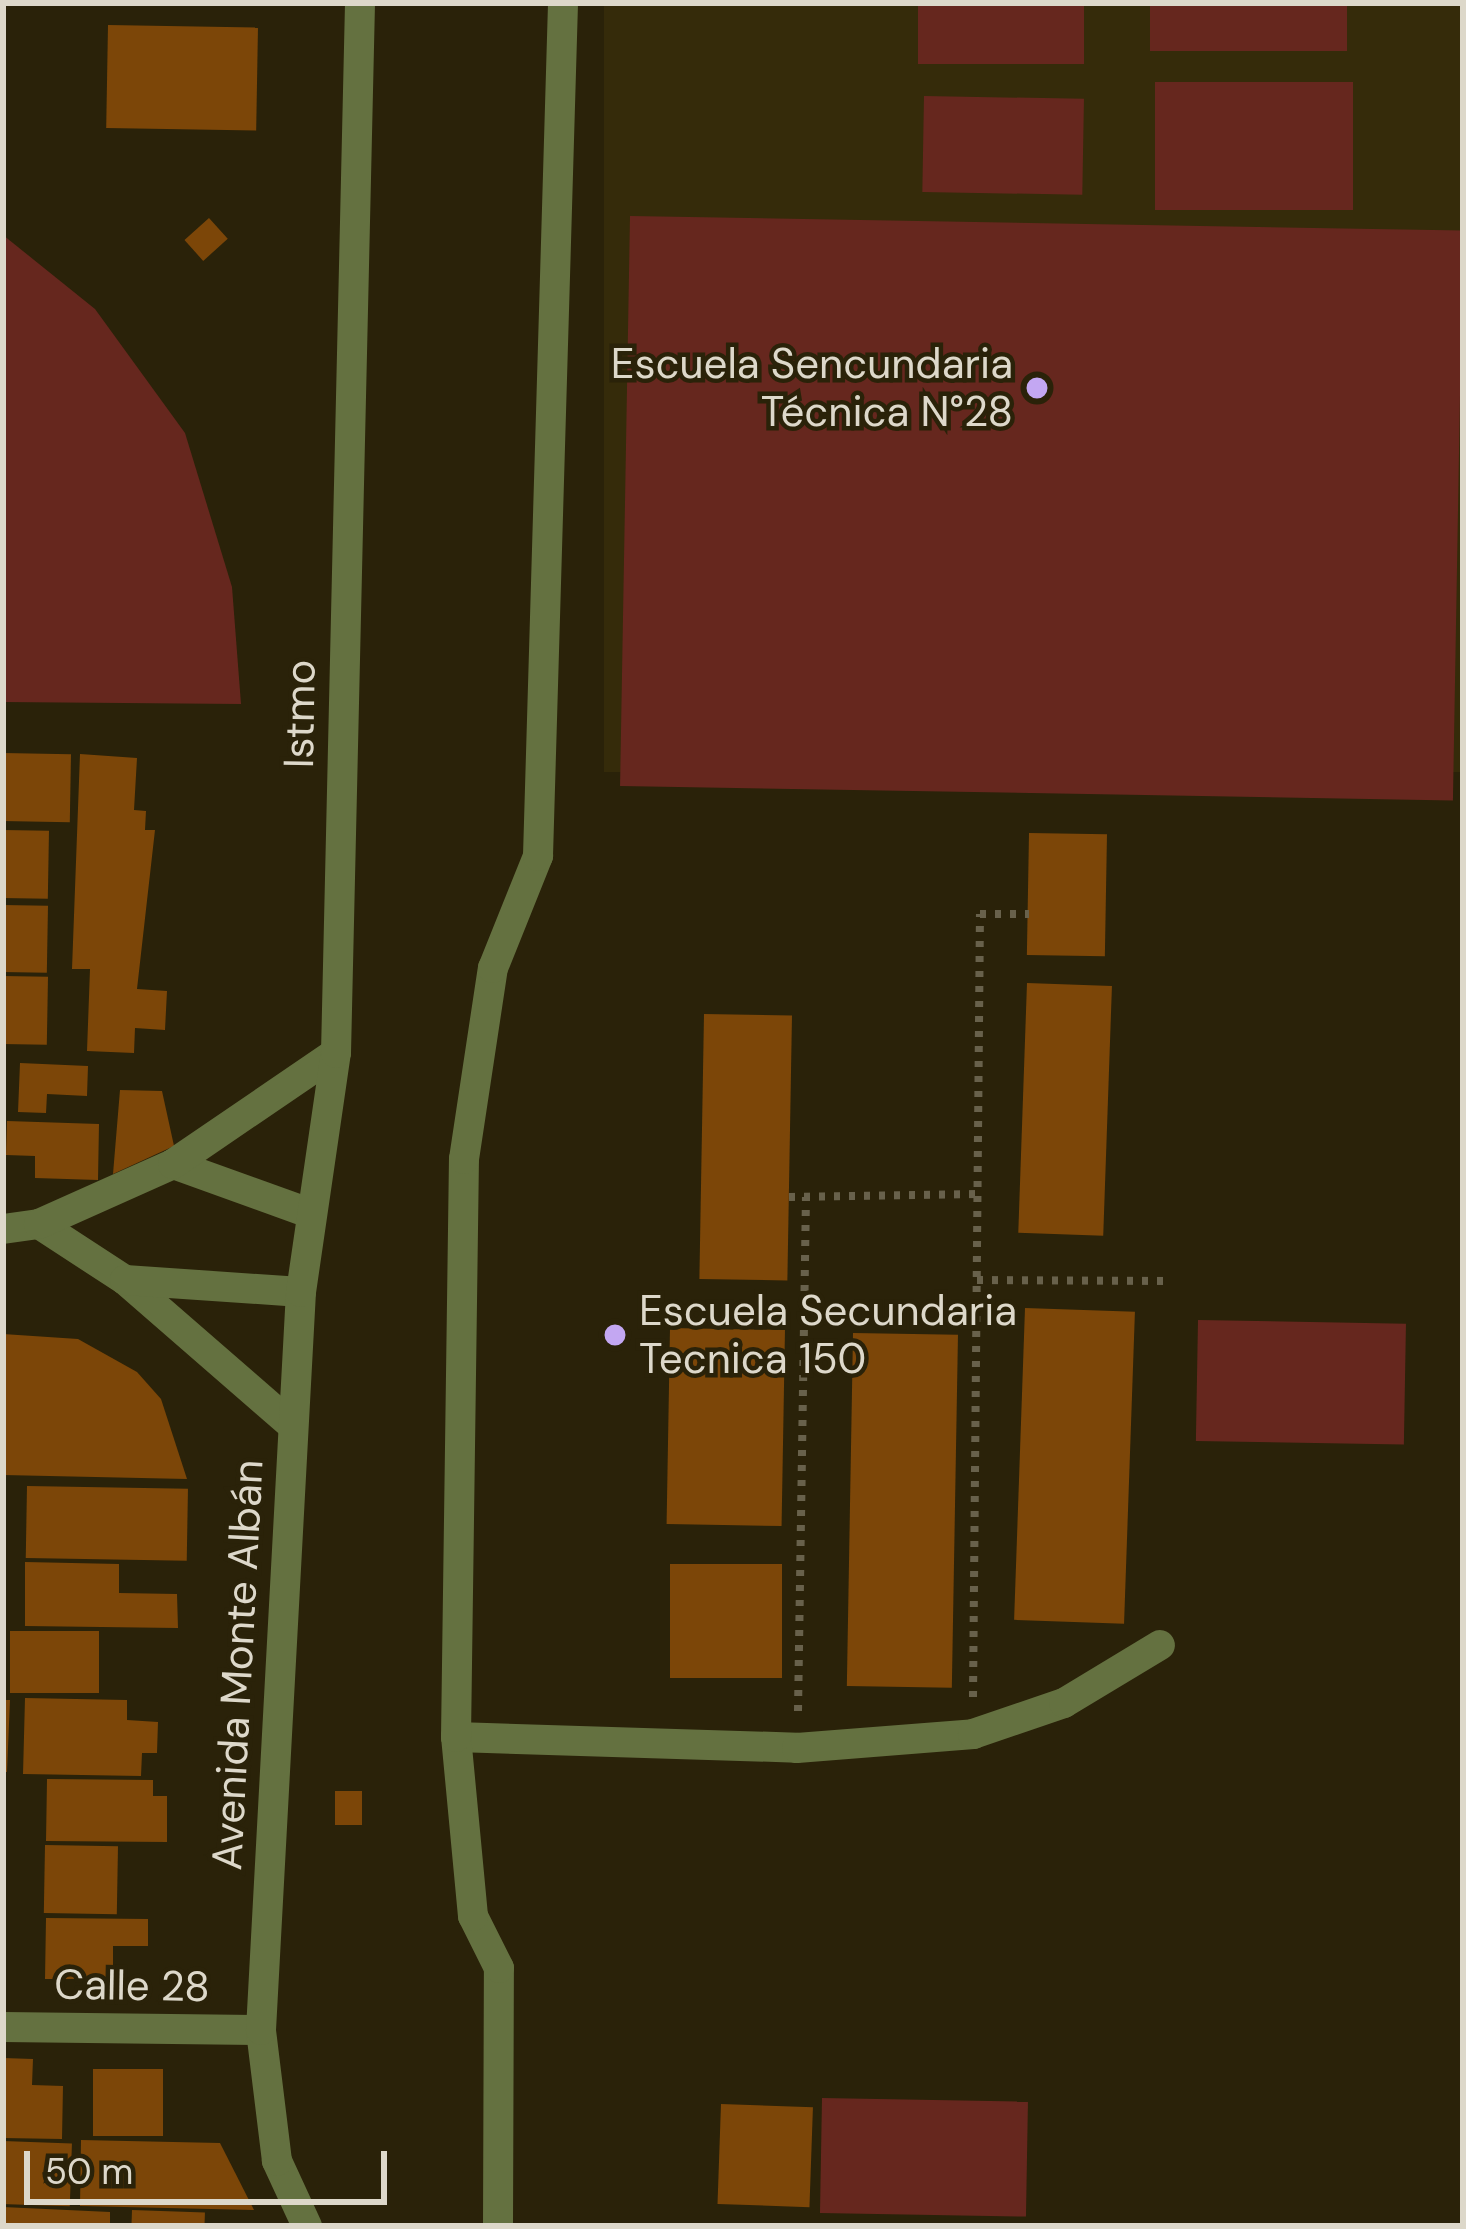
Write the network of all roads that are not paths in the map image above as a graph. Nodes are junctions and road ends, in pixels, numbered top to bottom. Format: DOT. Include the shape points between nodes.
graph roads {
  1 [pos="360,3"];
  2 [pos="563,3"];
  3 [pos="336,1053"];
  4 [pos="173,1164"];
  5 [pos="309,1213"];
  6 [pos="38,1224"];
  7 [pos="3,1229"];
  8 [pos="125,1280"];
  9 [pos="301,1292"];
  10 [pos="292,1425"];
  11 [pos="1160,1645"];
  12 [pos="456,1737"];
  13 [pos="3,2027"];
  14 [pos="261,2030"];
  15 [pos="307,2226"];
  16 [pos="498,2226"];
  1 -- 3 [label="street, Istmo"];
  2 -- 12 [label="street" via="538,856 493,968 464,1159"];
  3 -- 4 [label="street"];
  3 -- 5 [label="street, Istmo"];
  4 -- 5 [label="street"];
  4 -- 6 [label="street"];
  5 -- 9 [label="street, Istmo"];
  6 -- 7 [label="street"];
  6 -- 8 [label="street, Avenida Monte Albán"];
  8 -- 9 [label="street"];
  8 -- 10 [label="street, Avenida Monte Albán"];
  9 -- 10 [label="street, Istmo"];
  10 -- 14 [label="street, Avenida Monte Albán"];
  11 -- 12 [label="street" via="1064,1702 973,1734 797,1748"];
  12 -- 16 [label="street" via="473,1916 499,1968"];
  13 -- 14 [label="street, Calle 28"];
  14 -- 15 [label="street, Avenida Monte Albán" via="277,2161"];
}
